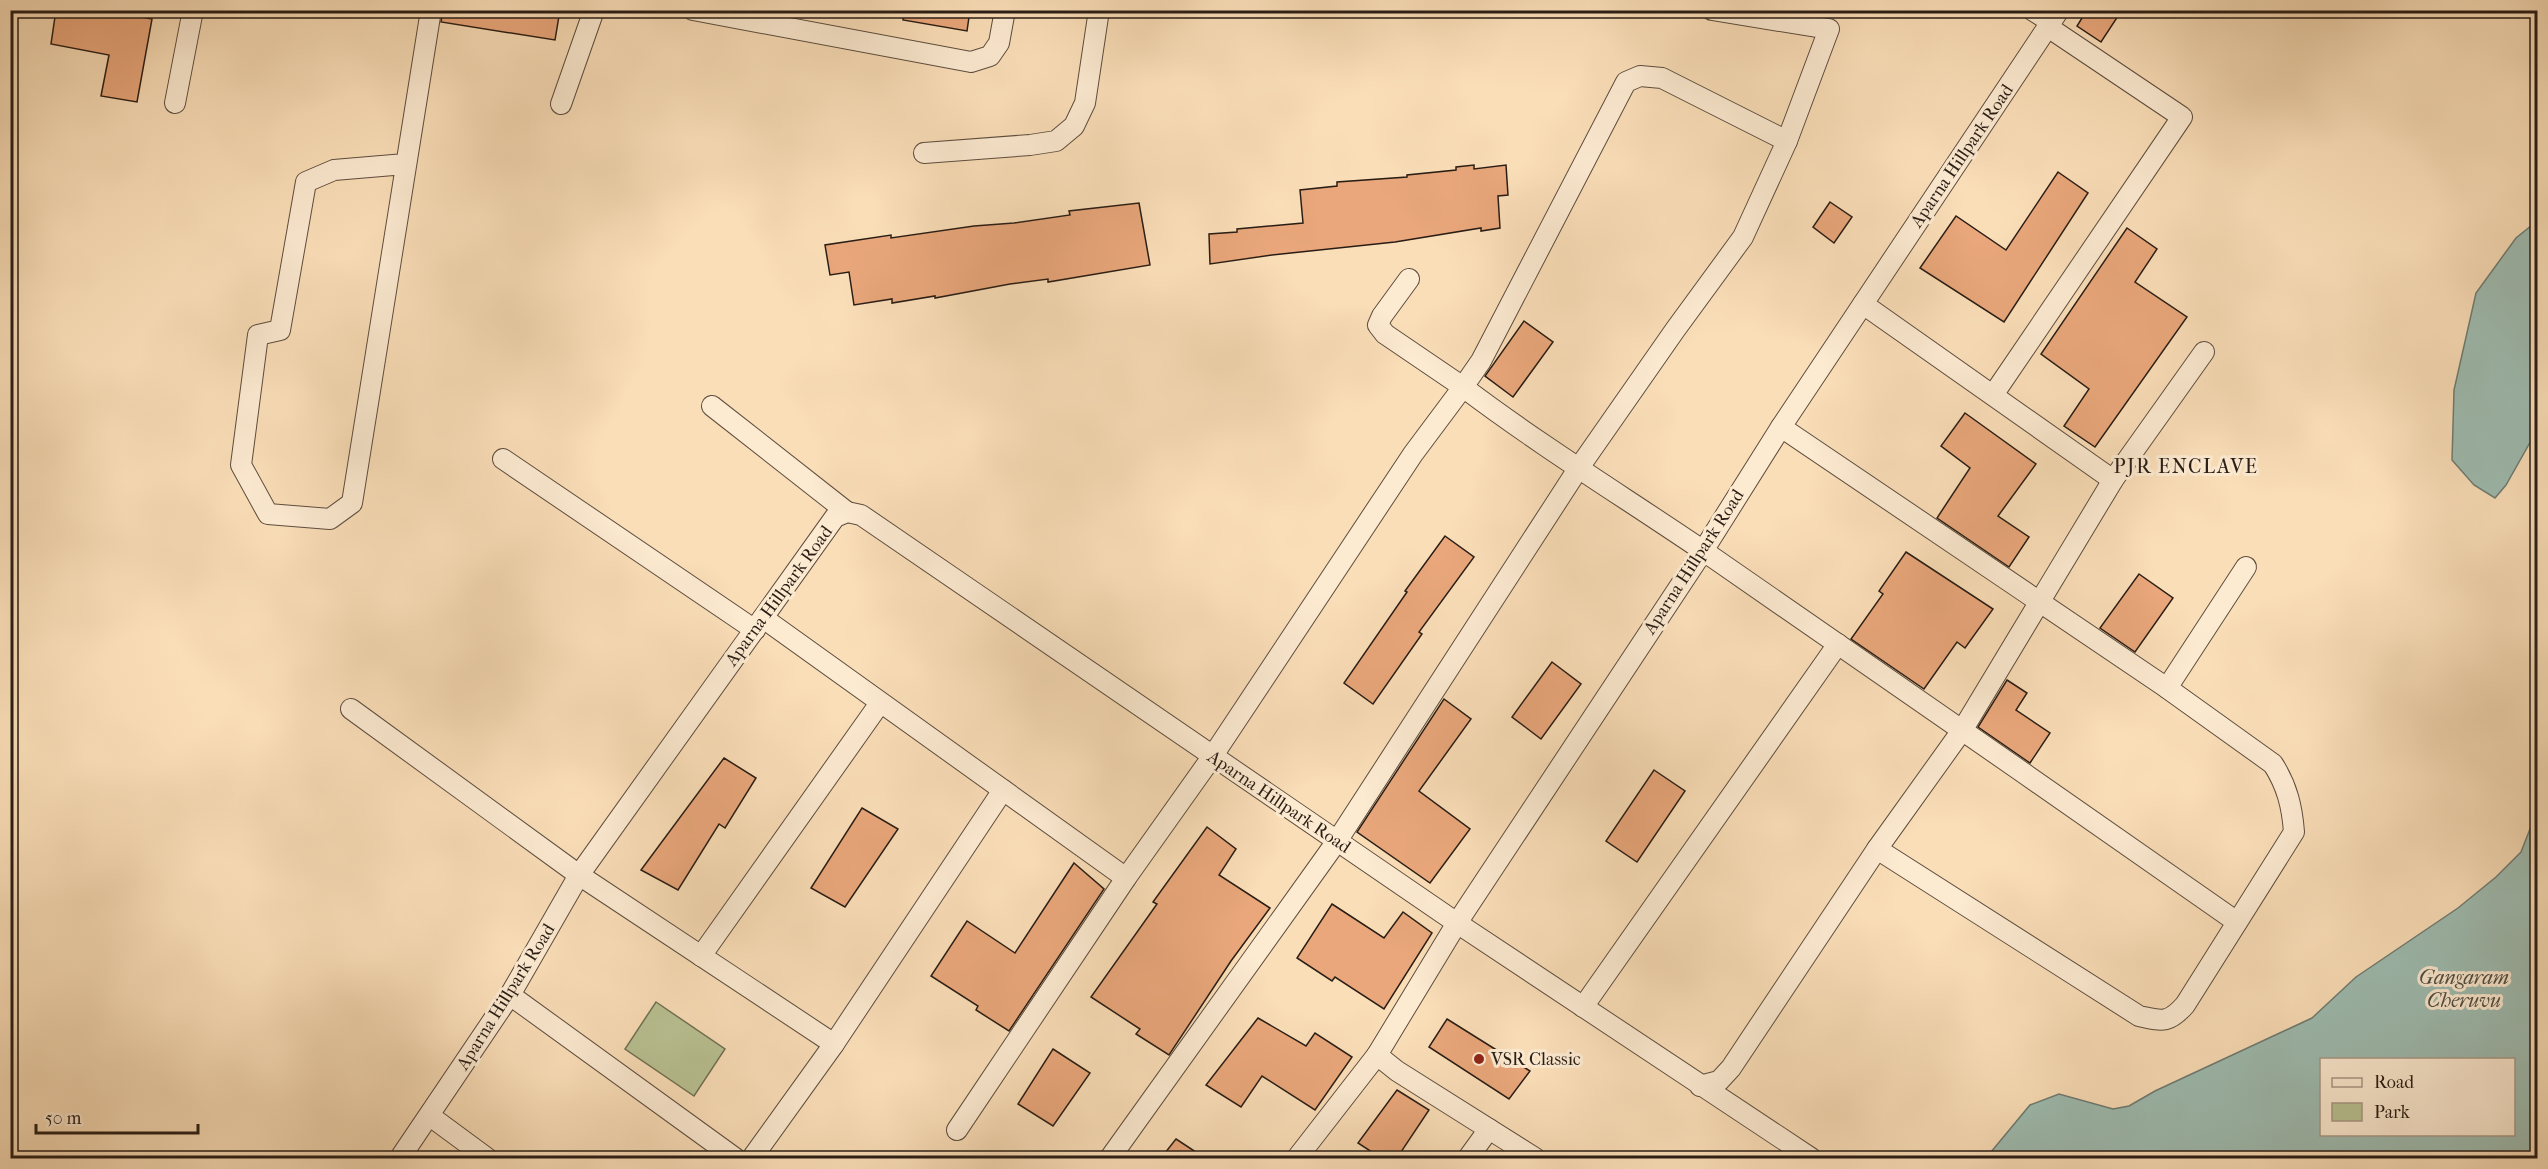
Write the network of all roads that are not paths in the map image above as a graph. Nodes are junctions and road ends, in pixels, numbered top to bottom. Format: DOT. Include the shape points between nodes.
graph roads {
  1 [pos="194,10"];
  2 [pos="431,10"];
  3 [pos="594,10"];
  4 [pos="693,10"];
  5 [pos="1005,10"];
  6 [pos="1099,10"];
  7 [pos="1712,10"];
  8 [pos="2032,10"];
  9 [pos="2053,20"];
  10 [pos="175,103"];
  11 [pos="561,104"];
  12 [pos="1787,141"];
  13 [pos="924,153"];
  14 [pos="405,164"];
  15 [pos="1409,279"];
  16 [pos="1863,304"];
  17 [pos="2204,352"];
  18 [pos="1463,387"];
  19 [pos="1993,395"];
  20 [pos="712,406"];
  21 [pos="1781,427"];
  22 [pos="503,459"];
  23 [pos="1578,469"];
  24 [pos="2113,480"];
  25 [pos="848,512"];
  26 [pos="1703,551"];
  27 [pos="2246,567"];
  28 [pos="2038,603"];
  29 [pos="759,624"];
  30 [pos="1838,644"];
  31 [pos="2167,688"];
  32 [pos="880,703"];
  33 [pos="351,709"];
  34 [pos="1963,729"];
  35 [pos="1212,757"];
  36 [pos="1003,790"];
  37 [pos="1337,841"];
  38 [pos="1877,849"];
  39 [pos="579,875"];
  40 [pos="1126,878"];
  41 [pos="2237,922"];
  42 [pos="1457,923"];
  43 [pos="701,956"];
  44 [pos="510,995"];
  45 [pos="1583,1007"];
  46 [pos="834,1044"];
  47 [pos="1377,1055"];
  48 [pos="1700,1086"];
  49 [pos="430,1116"];
  50 [pos="1489,1129"];
  51 [pos="957,1130"];
  52 [pos="400,1158"];
  53 [pos="487,1158"];
  54 [pos="735,1158"];
  55 [pos="752,1158"];
  56 [pos="1110,1158"];
  57 [pos="1297,1158"];
  58 [pos="1468,1158"];
  59 [pos="1535,1158"];
  60 [pos="1811,1158"];
  1 -- 10 [label="street"];
  2 -- 14 [label="street"];
  3 -- 11 [label="street"];
  4 -- 5 [label="street" via="971,62 990,56 999,43"];
  6 -- 13 [label="street" via="1085,103 1074,126 1056,141"];
  7 -- 12 [label="street" via="1829,29"];
  8 -- 9 [label="street"];
  9 -- 16 [label="street, Aparna Hillpark Road"];
  9 -- 19 [label="street" via="2182,117"];
  12 -- 18 [label="street" via="1662,78 1640,76 1626,81 1481,361"];
  12 -- 23 [label="street" via="1743,237"];
  14 -- 14 [label="street" via="352,503 330,519 268,514 241,465 258,335 280,330 306,182 333,170"];
  15 -- 18 [label="street" via="1378,325 1385,334"];
  16 -- 19 [label="street"];
  16 -- 21 [label="street, Aparna Hillpark Road"];
  17 -- 24 [label="street"];
  18 -- 23 [label="street"];
  18 -- 35 [label="street" via="1400,473"];
  19 -- 24 [label="street"];
  20 -- 25 [label="street"];
  21 -- 26 [label="street, Aparna Hillpark Road"];
  21 -- 28 [label="street"];
  22 -- 29 [label="street"];
  23 -- 26 [label="street"];
  23 -- 37 [label="street"];
  24 -- 28 [label="street"];
  25 -- 29 [label="street, Aparna Hillpark Road" via="835,518"];
  25 -- 35 [label="street, Aparna Hillpark Road" via="861,515"];
  26 -- 30 [label="street"];
  26 -- 42 [label="street, Aparna Hillpark Road"];
  27 -- 31 [label="street"];
  28 -- 31 [label="street"];
  28 -- 34 [label="street"];
  29 -- 32 [label="street"];
  29 -- 39 [label="street, Aparna Hillpark Road"];
  30 -- 34 [label="street"];
  30 -- 45 [label="street"];
  31 -- 41 [label="street" via="2273,764 2291,803 2294,832"];
  32 -- 36 [label="street"];
  32 -- 43 [label="street"];
  33 -- 39 [label="street"];
  34 -- 38 [label="street"];
  34 -- 41 [label="street"];
  35 -- 37 [label="street, Aparna Hillpark Road"];
  35 -- 40 [label="street"];
  36 -- 40 [label="street"];
  36 -- 46 [label="street"];
  37 -- 42 [label="street, Aparna Hillpark Road"];
  37 -- 56 [label="street"];
  38 -- 41 [label="street" via="2139,1016 2162,1021 2175,1016 2185,1005"];
  38 -- 48 [label="street" via="1731,1068 1719,1081"];
  39 -- 43 [label="street"];
  39 -- 44 [label="street, Aparna Hillpark Road"];
  40 -- 51 [label="street"];
  42 -- 45 [label="street"];
  42 -- 47 [label="street"];
  43 -- 46 [label="street"];
  44 -- 49 [label="street, Aparna Hillpark Road"];
  44 -- 54 [label="street"];
  45 -- 48 [label="street"];
  46 -- 55 [label="street"];
  47 -- 50 [label="street"];
  47 -- 57 [label="street"];
  48 -- 60 [label="street"];
  49 -- 52 [label="street, Aparna Hillpark Road"];
  49 -- 53 [label="street"];
  50 -- 58 [label="street"];
  50 -- 59 [label="street"];
}
